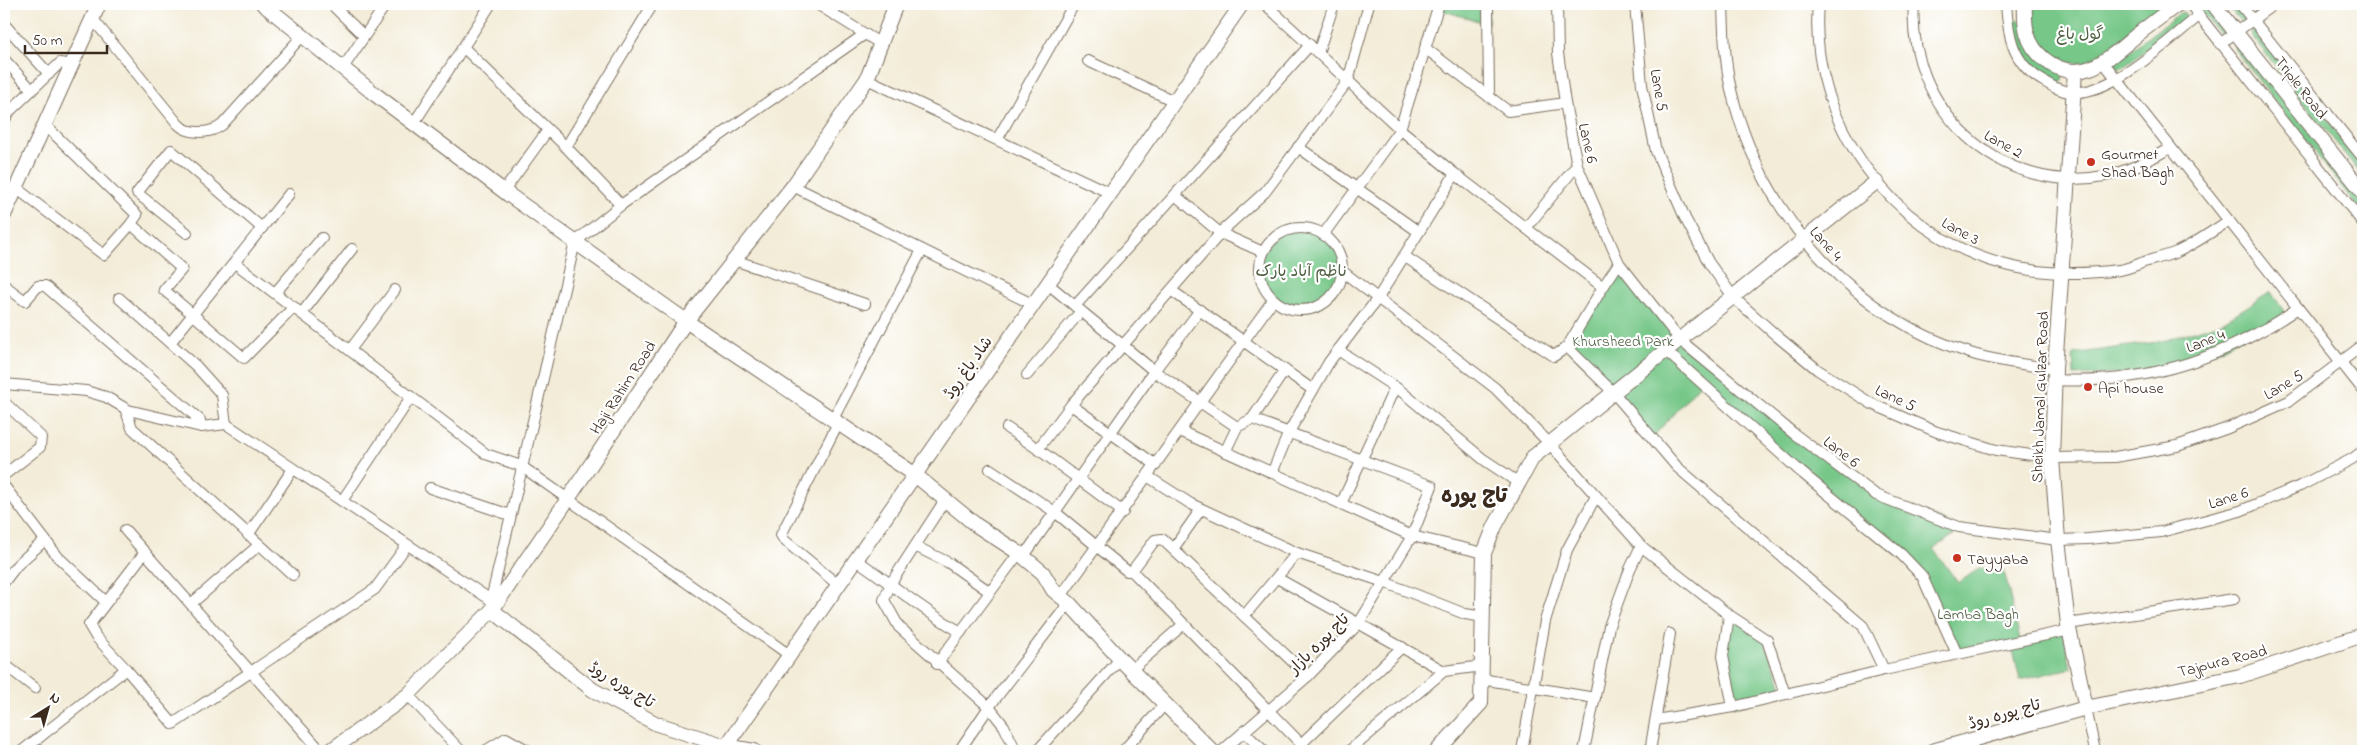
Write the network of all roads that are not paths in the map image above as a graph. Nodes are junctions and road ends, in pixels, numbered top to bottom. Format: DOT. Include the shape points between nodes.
graph roads {
  1 [pos="99,4"];
  2 [pos="263,4"];
  3 [pos="331,4"];
  4 [pos="386,4"];
  5 [pos="491,4"];
  6 [pos="653,4"];
  7 [pos="818,4"];
  8 [pos="896,4"];
  9 [pos="1074,4"];
  10 [pos="1242,4"];
  11 [pos="1265,4"];
  12 [pos="1334,4"];
  13 [pos="1369,4"];
  14 [pos="1439,4"];
  15 [pos="1488,4"];
  16 [pos="1557,4"];
  17 [pos="1635,4"];
  18 [pos="1723,4"];
  19 [pos="1818,4"];
  20 [pos="1914,4"];
  21 [pos="2006,4"];
  22 [pos="2020,4"];
  23 [pos="2025,4"];
  24 [pos="2178,4"];
  25 [pos="2190,4"];
  26 [pos="2213,4"];
  27 [pos="2240,4"];
  28 [pos="2274,4"];
  29 [pos="2199,16"];
  30 [pos="92,18"];
  31 [pos="2252,19"];
  32 [pos="4,24"];
  33 [pos="2235,31"];
  34 [pos="865,34"];
  35 [pos="302,35"];
  36 [pos="364,36"];
  37 [pos="881,44"];
  38 [pos="2220,44"];
  39 [pos="1310,45"];
  40 [pos="464,48"];
  41 [pos="1425,48"];
  42 [pos="1318,53"];
  43 [pos="4,59"];
  44 [pos="1088,61"];
  45 [pos="2104,63"];
  46 [pos="72,65"];
  47 [pos="342,68"];
  48 [pos="2075,71"];
  49 [pos="48,74"];
  50 [pos="867,79"];
  51 [pos="2118,80"];
  52 [pos="1348,81"];
  53 [pos="32,90"];
  54 [pos="2073,92"];
  55 [pos="1488,97"];
  56 [pos="1174,101"];
  57 [pos="1565,103"];
  58 [pos="4,118"];
  59 [pos="414,123"];
  60 [pos="45,125"];
  61 [pos="1400,129"];
  62 [pos="548,130"];
  63 [pos="998,138"];
  64 [pos="566,147"];
  65 [pos="1298,147"];
  66 [pos="2170,148"];
  67 [pos="2363,158"];
  68 [pos="1578,165"];
  69 [pos="1455,174"];
  70 [pos="2067,179"];
  71 [pos="1876,182"];
  72 [pos="793,186"];
  73 [pos="16,188"];
  74 [pos="1357,188"];
  75 [pos="504,190"];
  76 [pos="2363,192"];
  77 [pos="1110,193"];
  78 [pos="289,194"];
  79 [pos="1175,195"];
  80 [pos="621,205"];
  81 [pos="6,206"];
  82 [pos="2229,220"];
  83 [pos="2363,223"];
  84 [pos="131,224"];
  85 [pos="262,228"];
  86 [pos="1526,228"];
  87 [pos="1419,232"];
  88 [pos="187,233"];
  89 [pos="1220,233"];
  90 [pos="1323,235"];
  91 [pos="322,238"];
  92 [pos="1803,240"];
  93 [pos="575,242"];
  94 [pos="352,249"];
  95 [pos="922,250"];
  96 [pos="1263,252"];
  97 [pos="1404,256"];
  98 [pos="734,260"];
  99 [pos="235,262"];
  100 [pos="1619,263"];
  101 [pos="1342,271"];
  102 [pos="2061,274"];
  103 [pos="1047,283"];
  104 [pos="4,285"];
  105 [pos="1603,287"];
  106 [pos="395,290"];
  107 [pos="1172,291"];
  108 [pos="275,293"];
  109 [pos="119,298"];
  110 [pos="1378,298"];
  111 [pos="1734,298"];
  112 [pos="1273,300"];
  113 [pos="864,304"];
  114 [pos="1032,304"];
  115 [pos="1078,308"];
  116 [pos="2298,308"];
  117 [pos="298,310"];
  118 [pos="1200,310"];
  119 [pos="194,314"];
  120 [pos="686,321"];
  121 [pos="1680,340"];
  122 [pos="1245,342"];
  123 [pos="170,343"];
  124 [pos="2363,345"];
  125 [pos="1122,346"];
  126 [pos="1567,347"];
  127 [pos="350,350"];
  128 [pos="1338,350"];
  129 [pos="1666,352"];
  130 [pos="2341,363"];
  131 [pos="1285,370"];
  132 [pos="1154,371"];
  133 [pos="2055,374"];
  134 [pos="1027,375"];
  135 [pos="4,384"];
  136 [pos="1395,387"];
  137 [pos="1313,390"];
  138 [pos="2363,390"];
  139 [pos="1614,392"];
  140 [pos="411,397"];
  141 [pos="4,402"];
  142 [pos="1200,404"];
  143 [pos="1071,405"];
  144 [pos="125,408"];
  145 [pos="1252,418"];
  146 [pos="836,421"];
  147 [pos="226,424"];
  148 [pos="201,427"];
  149 [pos="1237,427"];
  150 [pos="1007,428"];
  151 [pos="1180,431"];
  152 [pos="1289,432"];
  153 [pos="1110,433"];
  154 [pos="1549,443"];
  155 [pos="1038,449"];
  156 [pos="2363,451"];
  157 [pos="1225,452"];
  158 [pos="2052,458"];
  159 [pos="1362,460"];
  160 [pos="521,466"];
  161 [pos="1156,466"];
  162 [pos="293,469"];
  163 [pos="990,469"];
  164 [pos="1272,473"];
  165 [pos="914,474"];
  166 [pos="4,475"];
  167 [pos="1147,476"];
  168 [pos="1078,479"];
  169 [pos="1518,483"];
  170 [pos="4,486"];
  171 [pos="430,488"];
  172 [pos="1596,496"];
  173 [pos="568,499"];
  174 [pos="945,500"];
  175 [pos="342,501"];
  176 [pos="1341,504"];
  177 [pos="1201,509"];
  178 [pos="1055,512"];
  179 [pos="1123,512"];
  180 [pos="510,515"];
  181 [pos="125,530"];
  182 [pos="248,535"];
  183 [pos="1412,536"];
  184 [pos="45,540"];
  185 [pos="2058,540"];
  186 [pos="407,544"];
  187 [pos="259,545"];
  188 [pos="915,546"];
  189 [pos="1642,546"];
  190 [pos="1097,548"];
  191 [pos="1173,549"];
  192 [pos="145,552"];
  193 [pos="1484,552"];
  194 [pos="1297,553"];
  195 [pos="1021,555"];
  196 [pos="855,559"];
  197 [pos="1132,571"];
  198 [pos="293,575"];
  199 [pos="1277,578"];
  200 [pos="4,582"];
  201 [pos="1384,582"];
  202 [pos="891,583"];
  203 [pos="837,584"];
  204 [pos="990,592"];
  205 [pos="2234,599"];
  206 [pos="1065,600"];
  207 [pos="106,602"];
  208 [pos="191,604"];
  209 [pos="491,605"];
  210 [pos="1729,615"];
  211 [pos="1244,616"];
  212 [pos="1484,617"];
  213 [pos="1359,623"];
  214 [pos="1184,624"];
  215 [pos="2069,627"];
  216 [pos="960,632"];
  217 [pos="1670,634"];
  218 [pos="2363,635"];
  219 [pos="1402,647"];
  220 [pos="788,654"];
  221 [pos="1957,654"];
  222 [pos="1120,659"];
  223 [pos="4,664"];
  224 [pos="937,664"];
  225 [pos="126,669"];
  226 [pos="1131,670"];
  227 [pos="1884,670"];
  228 [pos="250,671"];
  229 [pos="1444,671"];
  230 [pos="1482,672"];
  231 [pos="1308,676"];
  232 [pos="1533,687"];
  233 [pos="35,688"];
  234 [pos="1785,694"];
  235 [pos="408,695"];
  236 [pos="1595,698"];
  237 [pos="1165,704"];
  238 [pos="1733,707"];
  239 [pos="989,708"];
  240 [pos="2086,708"];
  241 [pos="1268,710"];
  242 [pos="1656,720"];
  243 [pos="1244,732"];
  244 [pos="1972,746"];
  245 [pos="725,748"];
  246 [pos="1305,748"];
  247 [pos="22,751"];
  248 [pos="321,751"];
  249 [pos="330,751"];
  250 [pos="462,751"];
  251 [pos="485,751"];
  252 [pos="529,751"];
  253 [pos="754,751"];
  254 [pos="959,751"];
  255 [pos="1016,751"];
  256 [pos="1037,751"];
  257 [pos="1123,751"];
  258 [pos="1212,751"];
  259 [pos="1222,751"];
  260 [pos="1264,751"];
  261 [pos="1349,751"];
  262 [pos="1437,751"];
  263 [pos="1522,751"];
  264 [pos="1584,751"];
  265 [pos="1650,751"];
  266 [pos="1932,751"];
  267 [pos="2095,751"];
  1 -- 30 [label="main road"];
  2 -- 35 [label="main road"];
  3 -- 36 [label="street"];
  4 -- 36 [label="street"];
  5 -- 40 [label="street"];
  6 -- 64 [label="street"];
  7 -- 34 [label="street"];
  8 -- 37 [label="main road, Haji Rahim Road"];
  9 -- 63 [label="street"];
  10 -- 56 [label="main road, شاد باغ روڈ"];
  11 -- 39 [label="street"];
  12 -- 42 [label="street"];
  13 -- 52 [label="street"];
  14 -- 41 [label="street"];
  15 -- 55 [label="street"];
  16 -- 57 [label="street, Lane 6" via="1558,53"];
  17 -- 111 [label="street, Lane 5" via="1642,85 1656,151 1684,218 1708,263"];
  18 -- 92 [label="street, Lane 4" via="1725,54 1734,104 1748,144 1774,198"];
  19 -- 71 [label="street, Lane 3" via="1816,25 1824,81 1844,135"];
  20 -- 70 [label="street, Lane 2" via="1917,56 1929,88 1948,118 1972,142 2001,161 2033,174"];
  21 -- 54 [label="street" via="2008,31 2016,56 2030,73 2058,90"];
  22 -- 23 [label="main road"];
  23 -- 48 [label="main road" via="2024,29 2037,54 2049,63"];
  24 -- 45 [label="main road"];
  25 -- 29 [label="street"];
  26 -- 33 [label="main road, Triple Road"];
  27 -- 31 [label="street"];
  28 -- 31 [label="street"];
  29 -- 38 [label="street"];
  29 -- 51 [label="street"];
  30 -- 35 [label="street" via="178,124 189,131 212,130 222,125"];
  30 -- 46 [label="main road"];
  31 -- 33 [label="street"];
  31 -- 67 [label="street"];
  32 -- 49 [label="street"];
  33 -- 38 [label="street"];
  33 -- 76 [label="main road, Triple Road"];
  34 -- 37 [label="street"];
  34 -- 80 [label="street"];
  35 -- 47 [label="main road"];
  36 -- 47 [label="street"];
  37 -- 50 [label="main road, Haji Rahim Road"];
  38 -- 83 [label="street"];
  39 -- 42 [label="street"];
  39 -- 79 [label="street"];
  40 -- 59 [label="street"];
  40 -- 62 [label="street"];
  41 -- 55 [label="street"];
  41 -- 61 [label="street"];
  42 -- 52 [label="street"];
  43 -- 53 [label="street"];
  44 -- 56 [label="street"];
  45 -- 48 [label="main road"];
  45 -- 51 [label="street"];
  46 -- 49 [label="street" via="60,62"];
  46 -- 60 [label="main road"];
  47 -- 59 [label="main road"];
  48 -- 54 [label="main road, Sheikh Jamal Gulzar Road"];
  49 -- 53 [label="street"];
  50 -- 63 [label="street"];
  50 -- 72 [label="main road, Haji Rahim Road"];
  51 -- 54 [label="street"];
  51 -- 66 [label="street"];
  52 -- 61 [label="street"];
  52 -- 65 [label="street"];
  53 -- 58 [label="street"];
  54 -- 70 [label="main road, Sheikh Jamal Gulzar Road"];
  55 -- 57 [label="street" via="1508,111"];
  56 -- 77 [label="main road, شاد باغ روڈ"];
  57 -- 68 [label="street, Lane 6"];
  59 -- 75 [label="main road"];
  60 -- 73 [label="main road"];
  60 -- 84 [label="street" via="137,214"];
  61 -- 69 [label="street"];
  61 -- 74 [label="street"];
  62 -- 64 [label="street"];
  62 -- 75 [label="street"];
  63 -- 77 [label="street"];
  64 -- 80 [label="street"];
  65 -- 74 [label="street"];
  65 -- 89 [label="street" via="1265,192"];
  66 -- 70 [label="street, Lane 2" via="2138,166 2103,177"];
  66 -- 82 [label="street"];
  68 -- 86 [label="street"];
  68 -- 100 [label="street, Lane 6"];
  69 -- 86 [label="street"];
  69 -- 87 [label="street"];
  70 -- 102 [label="main road, Sheikh Jamal Gulzar Road"];
  71 -- 92 [label="main road"];
  71 -- 102 [label="street, Lane 3" via="1920,224 1959,247 2001,264"];
  72 -- 95 [label="street"];
  72 -- 98 [label="main road, Haji Rahim Road"];
  73 -- 81 [label="main road"];
  73 -- 84 [label="street" via="104,255"];
  74 -- 87 [label="street"];
  74 -- 90 [label="street"];
  75 -- 93 [label="main road"];
  77 -- 103 [label="main road, شاد باغ روڈ"];
  78 -- 85 [label="street"];
  79 -- 89 [label="street"];
  79 -- 115 [label="street"];
  80 -- 93 [label="street"];
  82 -- 102 [label="street, Lane 3" via="2178,252 2121,270"];
  82 -- 116 [label="street"];
  84 -- 119 [label="street" via="182,269 164,290"];
  85 -- 88 [label="street" via="171,150 137,193"];
  85 -- 99 [label="street"];
  86 -- 105 [label="street"];
  87 -- 97 [label="street"];
  89 -- 96 [label="street"];
  89 -- 107 [label="street"];
  90 -- 96 [label="street" via="1310,229 1296,228 1282,232"];
  90 -- 101 [label="street" via="1340,257"];
  91 -- 108 [label="street"];
  92 -- 111 [label="main road"];
  92 -- 133 [label="street, Lane 4" via="1844,281 1897,321 1974,354"];
  93 -- 120 [label="main road"];
  93 -- 160 [label="street"];
  94 -- 117 [label="street"];
  95 -- 114 [label="street"];
  95 -- 146 [label="street"];
  96 -- 112 [label="street" via="1260,278"];
  97 -- 110 [label="street"];
  97 -- 126 [label="street" via="1554,356"];
  98 -- 113 [label="street"];
  98 -- 120 [label="main road, Haji Rahim Road"];
  99 -- 108 [label="street"];
  99 -- 119 [label="street"];
  100 -- 105 [label="street"];
  100 -- 121 [label="street, Lane 6"];
  101 -- 110 [label="street"];
  101 -- 112 [label="street" via="1333,296 1311,310 1284,308"];
  102 -- 133 [label="main road, Sheikh Jamal Gulzar Road"];
  103 -- 114 [label="main road, شاد باغ روڈ"];
  103 -- 115 [label="street"];
  104 -- 148 [label="street" via="25,300 38,286 45,286 200,420"];
  105 -- 126 [label="street"];
  106 -- 127 [label="street"];
  107 -- 118 [label="street"];
  107 -- 125 [label="street"];
  108 -- 117 [label="street"];
  109 -- 123 [label="street"];
  110 -- 128 [label="street"];
  110 -- 154 [label="street" via="1495,388"];
  111 -- 121 [label="main road"];
  111 -- 158 [label="street, Lane 5" via="1818,370 1872,404 1937,432 1996,450"];
  112 -- 122 [label="street"];
  114 -- 165 [label="main road, شاد باغ روڈ"];
  115 -- 125 [label="street"];
  115 -- 134 [label="street"];
  116 -- 130 [label="street"];
  116 -- 133 [label="street, Lane 4" via="2268,329 2212,356 2151,375 2079,381"];
  117 -- 119 [label="street" via="244,358"];
  117 -- 127 [label="street"];
  118 -- 122 [label="street"];
  118 -- 132 [label="street"];
  119 -- 123 [label="street"];
  120 -- 146 [label="main road"];
  120 -- 173 [label="main road, Haji Rahim Road"];
  121 -- 129 [label="main road"];
  121 -- 185 [label="street, Lane 6" via="1793,433 1876,495 1959,527"];
  122 -- 131 [label="street"];
  122 -- 142 [label="street"];
  123 -- 147 [label="street" via="222,395"];
  124 -- 130 [label="street, Lane 5"];
  125 -- 132 [label="street"];
  125 -- 143 [label="street"];
  126 -- 139 [label="street"];
  127 -- 140 [label="street"];
  128 -- 136 [label="street"];
  128 -- 137 [label="street"];
  129 -- 139 [label="main road"];
  129 -- 221 [label="street" via="1801,472 1901,554 1922,576"];
  130 -- 138 [label="street"];
  130 -- 158 [label="street, Lane 5" via="2289,401 2177,446 2115,457"];
  131 -- 137 [label="street"];
  131 -- 145 [label="street"];
  132 -- 142 [label="street"];
  132 -- 153 [label="street"];
  133 -- 158 [label="main road, Sheikh Jamal Gulzar Road"];
  135 -- 144 [label="street" via="86,391"];
  136 -- 159 [label="street"];
  136 -- 169 [label="street" via="1483,459"];
  137 -- 152 [label="street"];
  139 -- 154 [label="main road"];
  139 -- 227 [label="street" via="1677,467 1863,626"];
  140 -- 160 [label="street" via="486,454"];
  140 -- 175 [label="street"];
  141 -- 166 [label="street" via="41,437 42,442"];
  142 -- 149 [label="street"];
  142 -- 151 [label="street"];
  143 -- 153 [label="street"];
  143 -- 155 [label="street"];
  144 -- 148 [label="street"];
  144 -- 182 [label="street" via="132,428"];
  145 -- 149 [label="street"];
  145 -- 152 [label="street"];
  146 -- 165 [label="main road"];
  146 -- 203 [label="street" via="781,535"];
  147 -- 148 [label="street"];
  147 -- 162 [label="street"];
  149 -- 157 [label="street"];
  150 -- 155 [label="street"];
  151 -- 157 [label="street"];
  151 -- 161 [label="street"];
  152 -- 159 [label="street"];
  152 -- 164 [label="street"];
  153 -- 161 [label="street"];
  153 -- 168 [label="street"];
  154 -- 169 [label="main road" via="1534,457"];
  154 -- 172 [label="street"];
  155 -- 168 [label="street"];
  156 -- 185 [label="street, Lane 6" via="2300,486 2240,511 2161,532"];
  157 -- 164 [label="street"];
  158 -- 185 [label="main road, Sheikh Jamal Gulzar Road"];
  159 -- 176 [label="street"];
  159 -- 183 [label="street, تاج پورہ بازار" via="1432,486"];
  160 -- 173 [label="street"];
  160 -- 180 [label="street"];
  161 -- 167 [label="street"];
  162 -- 175 [label="street"];
  162 -- 182 [label="street"];
  163 -- 178 [label="street"];
  164 -- 176 [label="street"];
  165 -- 174 [label="main road"];
  165 -- 196 [label="main road, شاد باغ روڈ"];
  167 -- 177 [label="street"];
  167 -- 179 [label="street"];
  168 -- 178 [label="street"];
  168 -- 179 [label="street"];
  169 -- 193 [label="main road"];
  170 -- 184 [label="street"];
  171 -- 180 [label="street"];
  172 -- 189 [label="street"];
  172 -- 232 [label="street" via="1567,550 1545,621"];
  173 -- 209 [label="main road, Haji Rahim Road"];
  173 -- 220 [label="street"];
  174 -- 188 [label="street"];
  174 -- 195 [label="main road"];
  175 -- 186 [label="street"];
  176 -- 183 [label="street"];
  177 -- 191 [label="street"];
  177 -- 194 [label="street"];
  178 -- 190 [label="street"];
  178 -- 195 [label="street"];
  179 -- 190 [label="street"];
  180 -- 209 [label="street"];
  181 -- 192 [label="street"];
  182 -- 187 [label="street"];
  183 -- 193 [label="street"];
  183 -- 201 [label="street, تاج پورہ بازار"];
  184 -- 200 [label="street" via="17,565"];
  184 -- 207 [label="street"];
  185 -- 215 [label="main road, Sheikh Jamal Gulzar Road"];
  186 -- 209 [label="street"];
  186 -- 228 [label="street" via="375,589"];
  187 -- 198 [label="street"];
  187 -- 208 [label="street"];
  188 -- 202 [label="street"];
  188 -- 204 [label="street" via="949,563"];
  189 -- 210 [label="street"];
  189 -- 236 [label="street" via="1609,626"];
  190 -- 197 [label="street" via="1127,571"];
  190 -- 206 [label="street"];
  191 -- 197 [label="street" via="1158,538"];
  191 -- 211 [label="street"];
  192 -- 207 [label="street"];
  192 -- 208 [label="street"];
  193 -- 212 [label="main road"];
  194 -- 199 [label="street"];
  194 -- 201 [label="street"];
  195 -- 204 [label="street"];
  195 -- 206 [label="main road"];
  196 -- 202 [label="street"];
  196 -- 203 [label="main road, شاد باغ روڈ"];
  197 -- 214 [label="street"];
  199 -- 211 [label="street"];
  199 -- 213 [label="street"];
  201 -- 212 [label="street" via="1465,614"];
  201 -- 213 [label="street, تاج پورہ بازار"];
  202 -- 216 [label="street" via="933,616"];
  202 -- 224 [label="street" via="884,600 899,627"];
  203 -- 220 [label="main road, شاد باغ روڈ"];
  204 -- 216 [label="street"];
  205 -- 215 [label="street"];
  206 -- 222 [label="main road"];
  206 -- 239 [label="street"];
  207 -- 225 [label="street" via="89,625"];
  208 -- 228 [label="street"];
  209 -- 235 [label="main road, Haji Rahim Road"];
  209 -- 245 [label="main road, تاج پورہ روڈ" via="593,690 657,724"];
  210 -- 234 [label="street" via="1767,640"];
  210 -- 238 [label="street" via="1723,656"];
  211 -- 231 [label="street"];
  212 -- 230 [label="main road"];
  213 -- 219 [label="street"];
  213 -- 231 [label="street, تاج پورہ بازار"];
  214 -- 226 [label="street"];
  214 -- 241 [label="street"];
  215 -- 221 [label="street"];
  215 -- 240 [label="main road, Sheikh Jamal Gulzar Road"];
  216 -- 224 [label="street"];
  217 -- 242 [label="street"];
  218 -- 240 [label="main road, Tajpura Road" via="2240,676"];
  219 -- 229 [label="street"];
  219 -- 246 [label="street"];
  220 -- 245 [label="main road, شاد باغ روڈ"];
  221 -- 227 [label="street"];
  222 -- 226 [label="main road"];
  222 -- 256 [label="street"];
  223 -- 233 [label="street"];
  224 -- 239 [label="street"];
  225 -- 228 [label="street" via="173,724"];
  225 -- 247 [label="street"];
  226 -- 237 [label="main road"];
  227 -- 234 [label="street"];
  228 -- 248 [label="street"];
  229 -- 230 [label="street"];
  229 -- 261 [label="street"];
  230 -- 232 [label="street"];
  230 -- 262 [label="main road" via="1481,703"];
  231 -- 241 [label="street, تاج پورہ بازار"];
  232 -- 236 [label="street"];
  232 -- 263 [label="street"];
  234 -- 238 [label="street"];
  235 -- 249 [label="main road, Haji Rahim Road"];
  235 -- 250 [label="street"];
  236 -- 264 [label="street"];
  237 -- 257 [label="street"];
  237 -- 258 [label="main road"];
  238 -- 242 [label="street"];
  239 -- 254 [label="street"];
  239 -- 255 [label="street" via="1004,726"];
  240 -- 244 [label="main road, تاج پورہ روڈ"];
  240 -- 267 [label="street, Sheikh Jamal Gulzar Road"];
  241 -- 243 [label="street, تاج پورہ بازار"];
  241 -- 246 [label="street"];
  242 -- 265 [label="street"];
  243 -- 259 [label="street, تاج پورہ بازار"];
  243 -- 260 [label="street"];
  244 -- 266 [label="main road, تاج پورہ روڈ"];
  245 -- 253 [label="main road, تاج پورہ روڈ"];
  251 -- 252 [label="street" via="506,738"];
}
